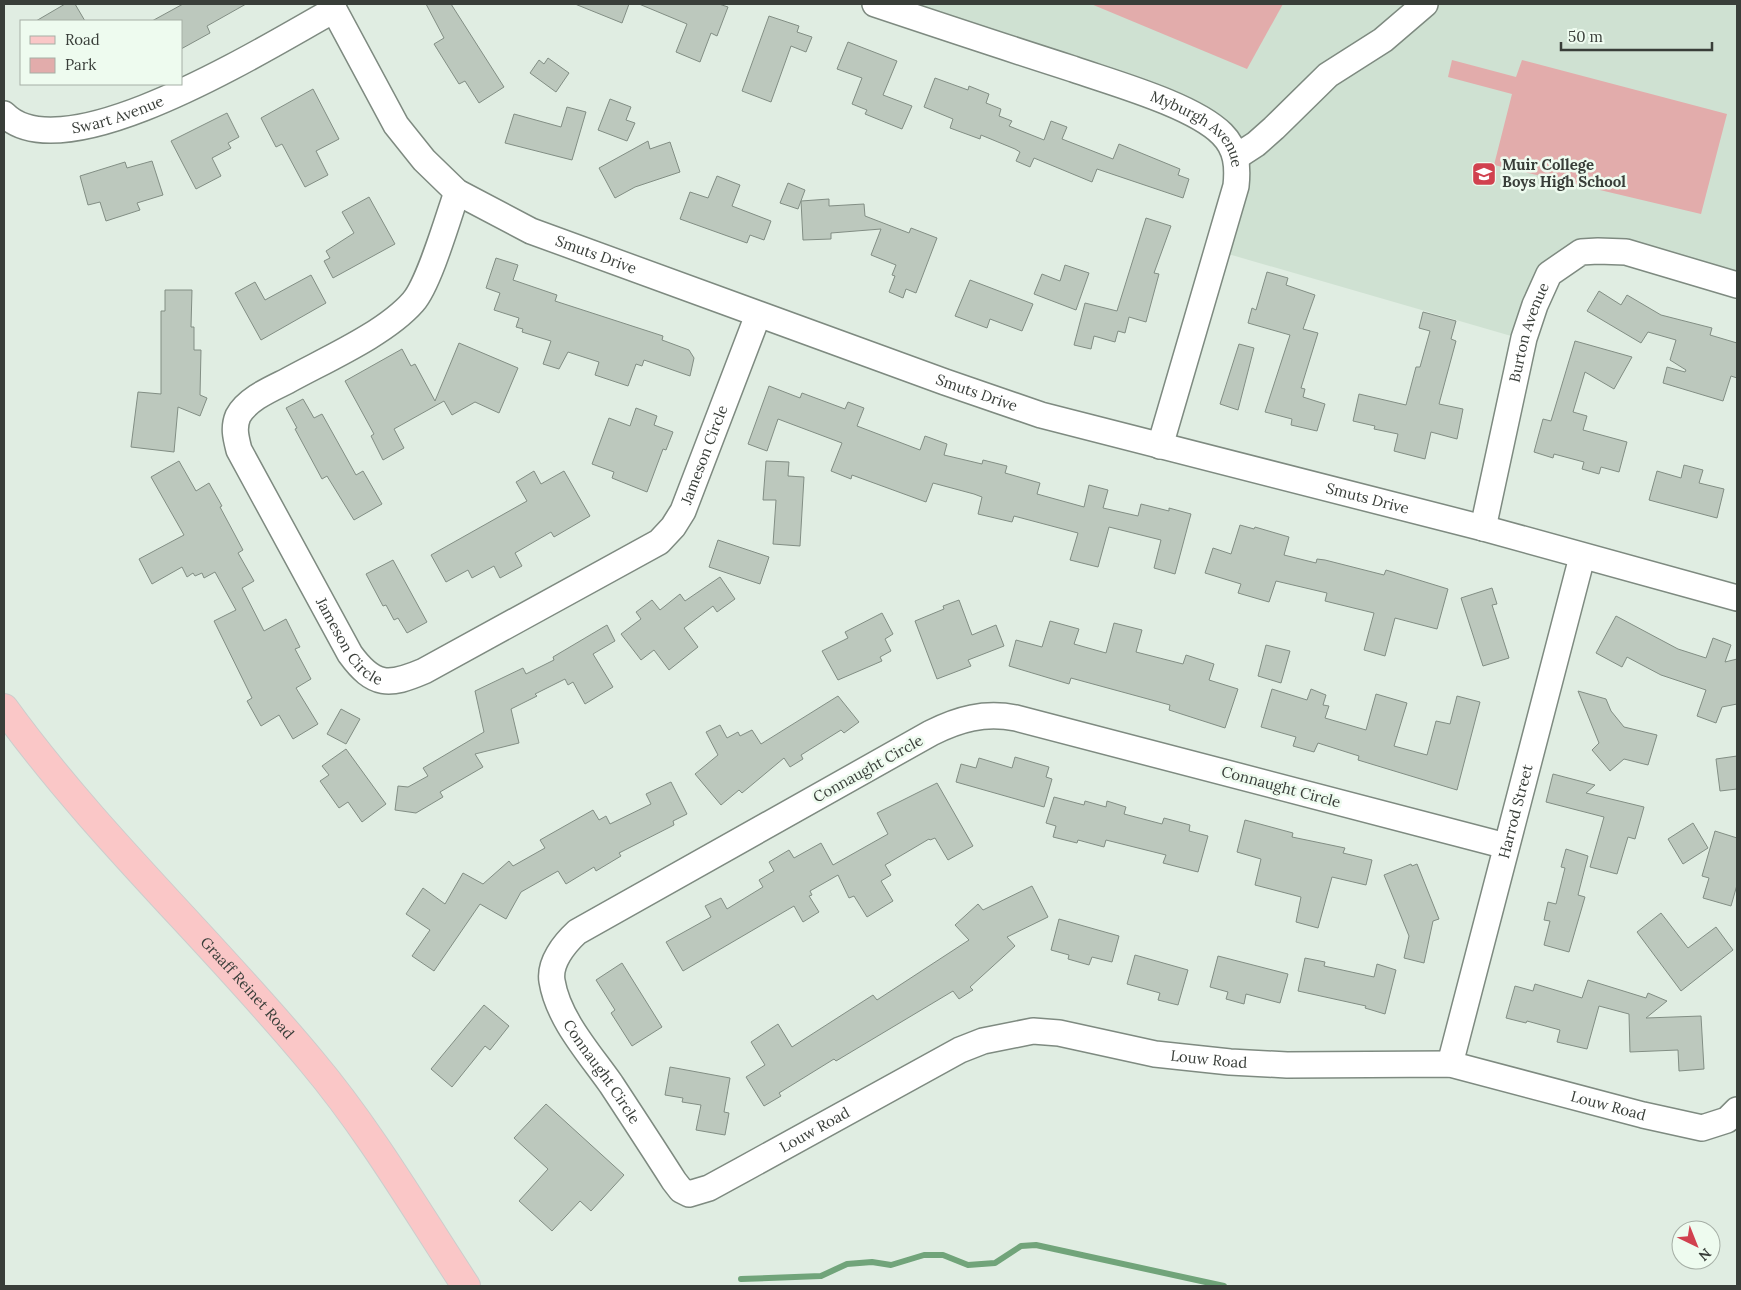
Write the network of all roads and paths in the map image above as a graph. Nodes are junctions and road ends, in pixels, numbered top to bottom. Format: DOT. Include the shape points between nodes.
graph roads {
  1 [pos="875,4"];
  2 [pos="1425,4"];
  3 [pos="332,7"];
  4 [pos="4,114"];
  5 [pos="1236,157"];
  6 [pos="457,192"];
  7 [pos="1737,285"];
  8 [pos="758,315"];
  9 [pos="1160,446"];
  10 [pos="1483,528"];
  11 [pos="1582,557"];
  12 [pos="1737,598"];
  13 [pos="4,708"];
  14 [pos="1506,846"];
  15 [pos="1450,1064"];
  16 [pos="1737,1110"];
  17 [pos="709,1188"];
  18 [pos="466,1286"];
  1 -- 5 [label="street, Myburgh Avenue" via="1136,90 1183,110 1221,133 1231,144"];
  2 -- 5 [label="street" via="1383,40 1328,75 1268,133"];
  3 -- 4 [label="street, Swart Avenue" via="165,101 119,118 48,129 18,124"];
  3 -- 6 [label="street, Smuts Drive" via="396,125 424,160"];
  5 -- 9 [label="street, Myburgh Avenue" via="1236,186"];
  6 -- 8 [label="street, Smuts Drive" via="531,231"];
  6 -- 8 [label="street, Jameson Circle" via="425,281 415,300 403,313 261,395 239,415 235,426 239,450 350,654 363,672 374,678 386,682 403,680 424,670 659,542 683,510"];
  7 -- 10 [label="street, Burton Avenue" via="1626,252 1581,252 1550,274 1524,338"];
  8 -- 9 [label="street, Smuts Drive" via="1041,415"];
  9 -- 10 [label="street, Smuts Drive"];
  10 -- 11 [label="street, Smuts Drive"];
  11 -- 12 [label="street, Smuts Drive"];
  11 -- 14 [label="street, Harrod Street"];
  13 -- 18 [label="main road, Graaff Reinet Road" via="58,780 312,1062 385,1161"];
  14 -- 15 [label="street, Harrod Street"];
  14 -- 17 [label="street, Connaught Circle" via="1016,718 989,715 952,722 577,932 558,955 551,979 555,995 575,1032 681,1190 690,1194"];
  15 -- 16 [label="street, Louw Road" via="1702,1128 1727,1120"];
  15 -- 17 [label="street, Louw Road" via="1230,1062 1155,1054 1059,1033 1033,1031 1009,1034 960,1050"];
}
